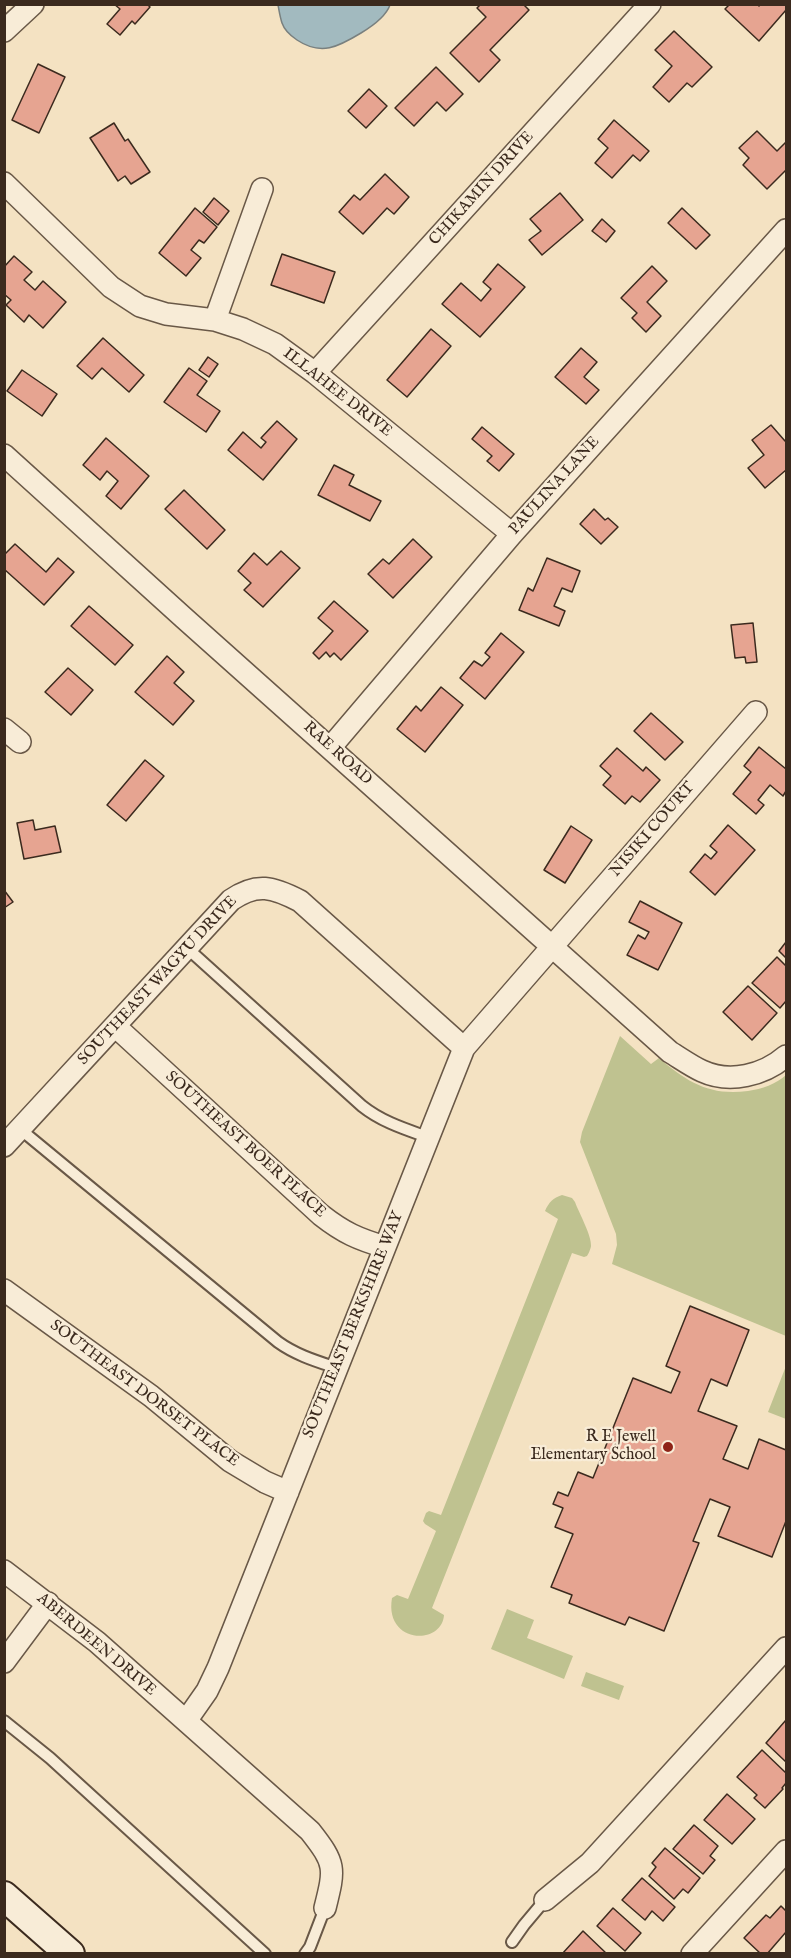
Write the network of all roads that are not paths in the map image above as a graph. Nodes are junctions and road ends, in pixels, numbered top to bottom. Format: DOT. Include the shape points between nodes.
graph roads {
  1 [pos="33,4"];
  2 [pos="650,4"];
  3 [pos="4,31"];
  4 [pos="4,183"];
  5 [pos="262,189"];
  6 [pos="786,230"];
  7 [pos="215,320"];
  8 [pos="315,373"];
  9 [pos="4,455"];
  10 [pos="512,534"];
  11 [pos="756,712"];
  12 [pos="330,748"];
  13 [pos="551,947"];
  14 [pos="187,948"];
  15 [pos="115,1026"];
  16 [pos="464,1048"];
  17 [pos="786,1056"];
  18 [pos="20,1129"];
  19 [pos="430,1138"];
  20 [pos="4,1146"];
  21 [pos="385,1247"];
  22 [pos="4,1290"];
  23 [pos="337,1368"];
  24 [pos="288,1492"];
  25 [pos="4,1571"];
  26 [pos="48,1603"];
  27 [pos="786,1648"];
  28 [pos="4,1662"];
  29 [pos="4,1721"];
  30 [pos="186,1721"];
  31 [pos="786,1851"];
  32 [pos="4,1896"];
  33 [pos="545,1900"];
  34 [pos="325,1908"];
  35 [pos="512,1942"];
  36 [pos="696,1952"];
  37 [pos="70,1953"];
  38 [pos="266,1953"];
  39 [pos="305,1953"];
  1 -- 3 [label="street"];
  2 -- 8 [label="street, CHIKAMIN DRIVE"];
  4 -- 7 [label="street, ILLAHEE DRIVE" via="111,287 140,306 166,314"];
  5 -- 7 [label="street"];
  6 -- 10 [label="street, PAULINA LANE"];
  7 -- 8 [label="street, ILLAHEE DRIVE" via="275,344"];
  8 -- 10 [label="street, ILLAHEE DRIVE"];
  9 -- 12 [label="street, RAE ROAD"];
  10 -- 12 [label="street, PAULINA LANE"];
  11 -- 13 [label="street, NISIKI COURT"];
  12 -- 13 [label="street, RAE ROAD"];
  13 -- 16 [label="street, SOUTHEAST BERKSHIRE WAY"];
  13 -- 17 [label="street, RAE ROAD" via="670,1052 703,1072 726,1077 750,1075"];
  14 -- 15 [label="street, SOUTHEAST WAGYU DRIVE"];
  14 -- 16 [label="street, SOUTHEAST WAGYU DRIVE" via="245,890 281,891 300,901"];
  14 -- 19 [label="lane" via="362,1106 390,1124"];
  15 -- 18 [label="street, SOUTHEAST WAGYU DRIVE"];
  15 -- 21 [label="street, SOUTHEAST BOER PLACE" via="321,1215 340,1230"];
  16 -- 19 [label="street, SOUTHEAST BERKSHIRE WAY"];
  18 -- 20 [label="street, SOUTHEAST WAGYU DRIVE"];
  18 -- 23 [label="lane" via="278,1342"];
  19 -- 21 [label="street, SOUTHEAST BERKSHIRE WAY"];
  21 -- 23 [label="street, SOUTHEAST BERKSHIRE WAY"];
  22 -- 24 [label="street, SOUTHEAST DORSET PLACE" via="152,1396 230,1461"];
  23 -- 24 [label="street, SOUTHEAST BERKSHIRE WAY"];
  24 -- 30 [label="street, SOUTHEAST BERKSHIRE WAY" via="218,1668"];
  25 -- 26 [label="street, ABERDEEN DRIVE"];
  26 -- 28 [label="street"];
  26 -- 30 [label="street, ABERDEEN DRIVE"];
  27 -- 33 [label="street" via="590,1863"];
  29 -- 38 [label="lane"];
  30 -- 34 [label="street, ABERDEEN DRIVE" via="310,1831 327,1852 333,1876"];
  31 -- 36 [label="street"];
  32 -- 37 [label="main road"];
  33 -- 35 [label="lane"];
  34 -- 39 [label="lane"];
}
